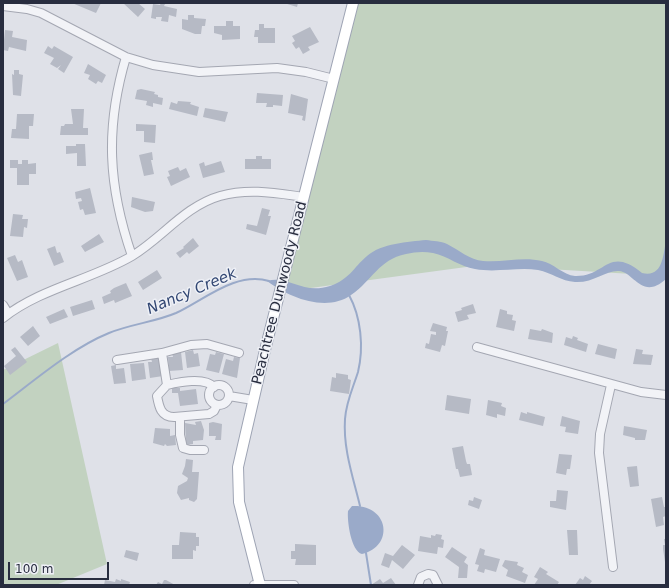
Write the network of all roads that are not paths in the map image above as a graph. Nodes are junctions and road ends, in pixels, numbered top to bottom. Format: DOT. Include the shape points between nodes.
graph roads {
  1 [pos="353,3"];
  2 [pos="3,6"];
  3 [pos="126,57"];
  4 [pos="334,80"];
  5 [pos="304,197"];
  6 [pos="132,256"];
  7 [pos="3,305"];
  8 [pos="6,316"];
  9 [pos="477,347"];
  10 [pos="162,353"];
  11 [pos="239,353"];
  12 [pos="117,360"];
  13 [pos="167,385"];
  14 [pos="611,385"];
  15 [pos="214,387"];
  16 [pos="666,395"];
  17 [pos="229,396"];
  18 [pos="253,400"];
  19 [pos="217,405"];
  20 [pos="180,416"];
  21 [pos="204,450"];
  22 [pos="613,567"];
  23 [pos="258,585"];
  24 [pos="294,585"];
  25 [pos="418,585"];
  26 [pos="438,585"];
  1 -- 4 [label="main road, Peachtree Dunwoody Road"];
  2 -- 3 [label="street" via="41,13"];
  3 -- 4 [label="street" via="182,70 215,72 277,68 306,72"];
  3 -- 6 [label="street" via="114,105 111,154 116,204"];
  4 -- 5 [label="main road, Peachtree Dunwoody Road"];
  5 -- 6 [label="street" via="256,191 219,196 192,210"];
  5 -- 18 [label="main road, Peachtree Dunwoody Road"];
  6 -- 8 [label="street" via="33,299"];
  7 -- 8 [label="street"];
  9 -- 14 [label="street"];
  10 -- 11 [label="street" via="191,345 207,344"];
  10 -- 12 [label="street"];
  10 -- 13 [label="street"];
  13 -- 15 [label="street" via="199,381"];
  13 -- 20 [label="street" via="157,396 159,406 168,417"];
  14 -- 16 [label="street"];
  14 -- 22 [label="street" via="600,434 599,453"];
  15 -- 17 [label="street" via="218,385 226,388"];
  15 -- 19 [label="street" via="209,396 212,403"];
  17 -- 18 [label="street"];
  17 -- 19 [label="street" via="225,403"];
  18 -- 23 [label="main road, Peachtree Dunwoody Road" via="241,449 237,485"];
  19 -- 20 [label="street" via="210,414"];
  20 -- 21 [label="street" via="183,448"];
  23 -- 24 [label="street"];
  25 -- 26 [label="street" via="421,577 428,574 433,575"];
}
